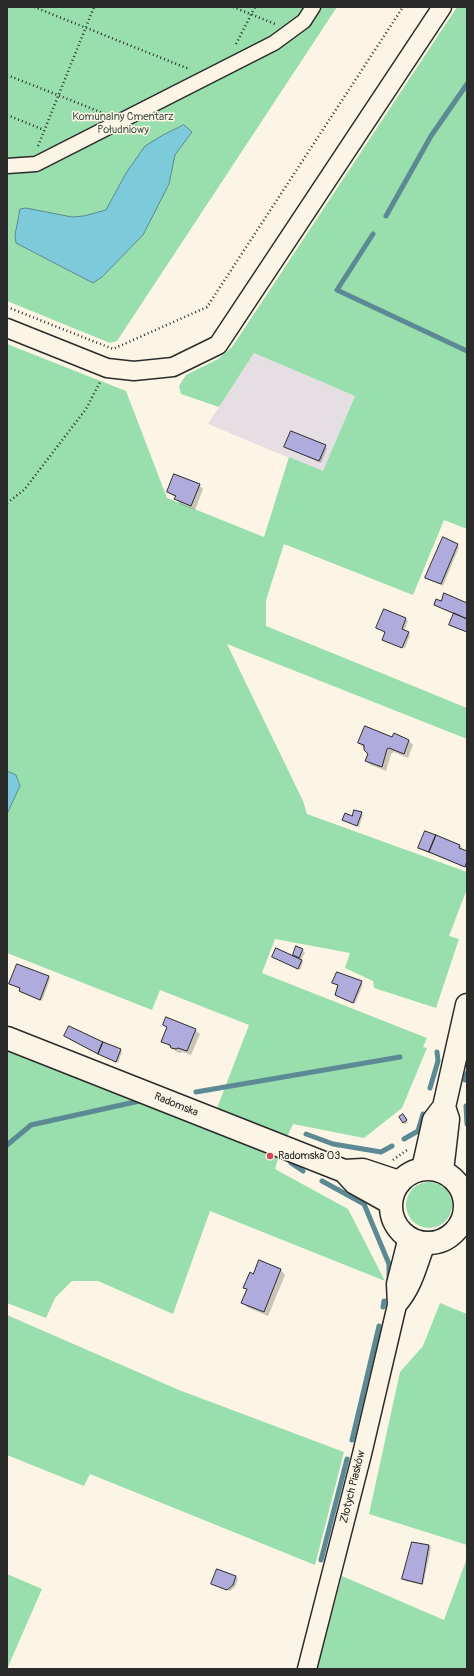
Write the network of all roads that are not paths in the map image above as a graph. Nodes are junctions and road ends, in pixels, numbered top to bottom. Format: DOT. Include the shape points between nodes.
graph roads {
  1 [pos="313,7"];
  2 [pos="442,7"];
  3 [pos="7,166"];
  4 [pos="7,328"];
  5 [pos="467,1005"];
  6 [pos="7,1038"];
  7 [pos="432,1170"];
  8 [pos="344,1171"];
  9 [pos="399,1182"];
  10 [pos="391,1203"];
  11 [pos="466,1206"];
  12 [pos="463,1228"];
  13 [pos="417,1240"];
  14 [pos="307,1669"];
  1 -- 3 [label="street" via="304,21 274,43 36,164"];
  2 -- 4 [label="street" via="218,345 173,367 134,371 107,368"];
  5 -- 7 [label="street" via="444,1107 434,1120"];
  6 -- 8 [label="street, Radomska"];
  7 -- 9 [label="street" via="409,1174"];
  7 -- 11 [label="street" via="450,1176 457,1183"];
  8 -- 9 [label="street, Radomska" via="363,1170"];
  8 -- 10 [label="street, Radomska" via="356,1183"];
  9 -- 10 [label="street"];
  10 -- 13 [label="street" via="394,1222 400,1230"];
  11 -- 12 [label="street"];
  12 -- 13 [label="street" via="435,1242"];
  13 -- 14 [label="street, Złotych Piasków" via="410,1287 397,1305"];
}
